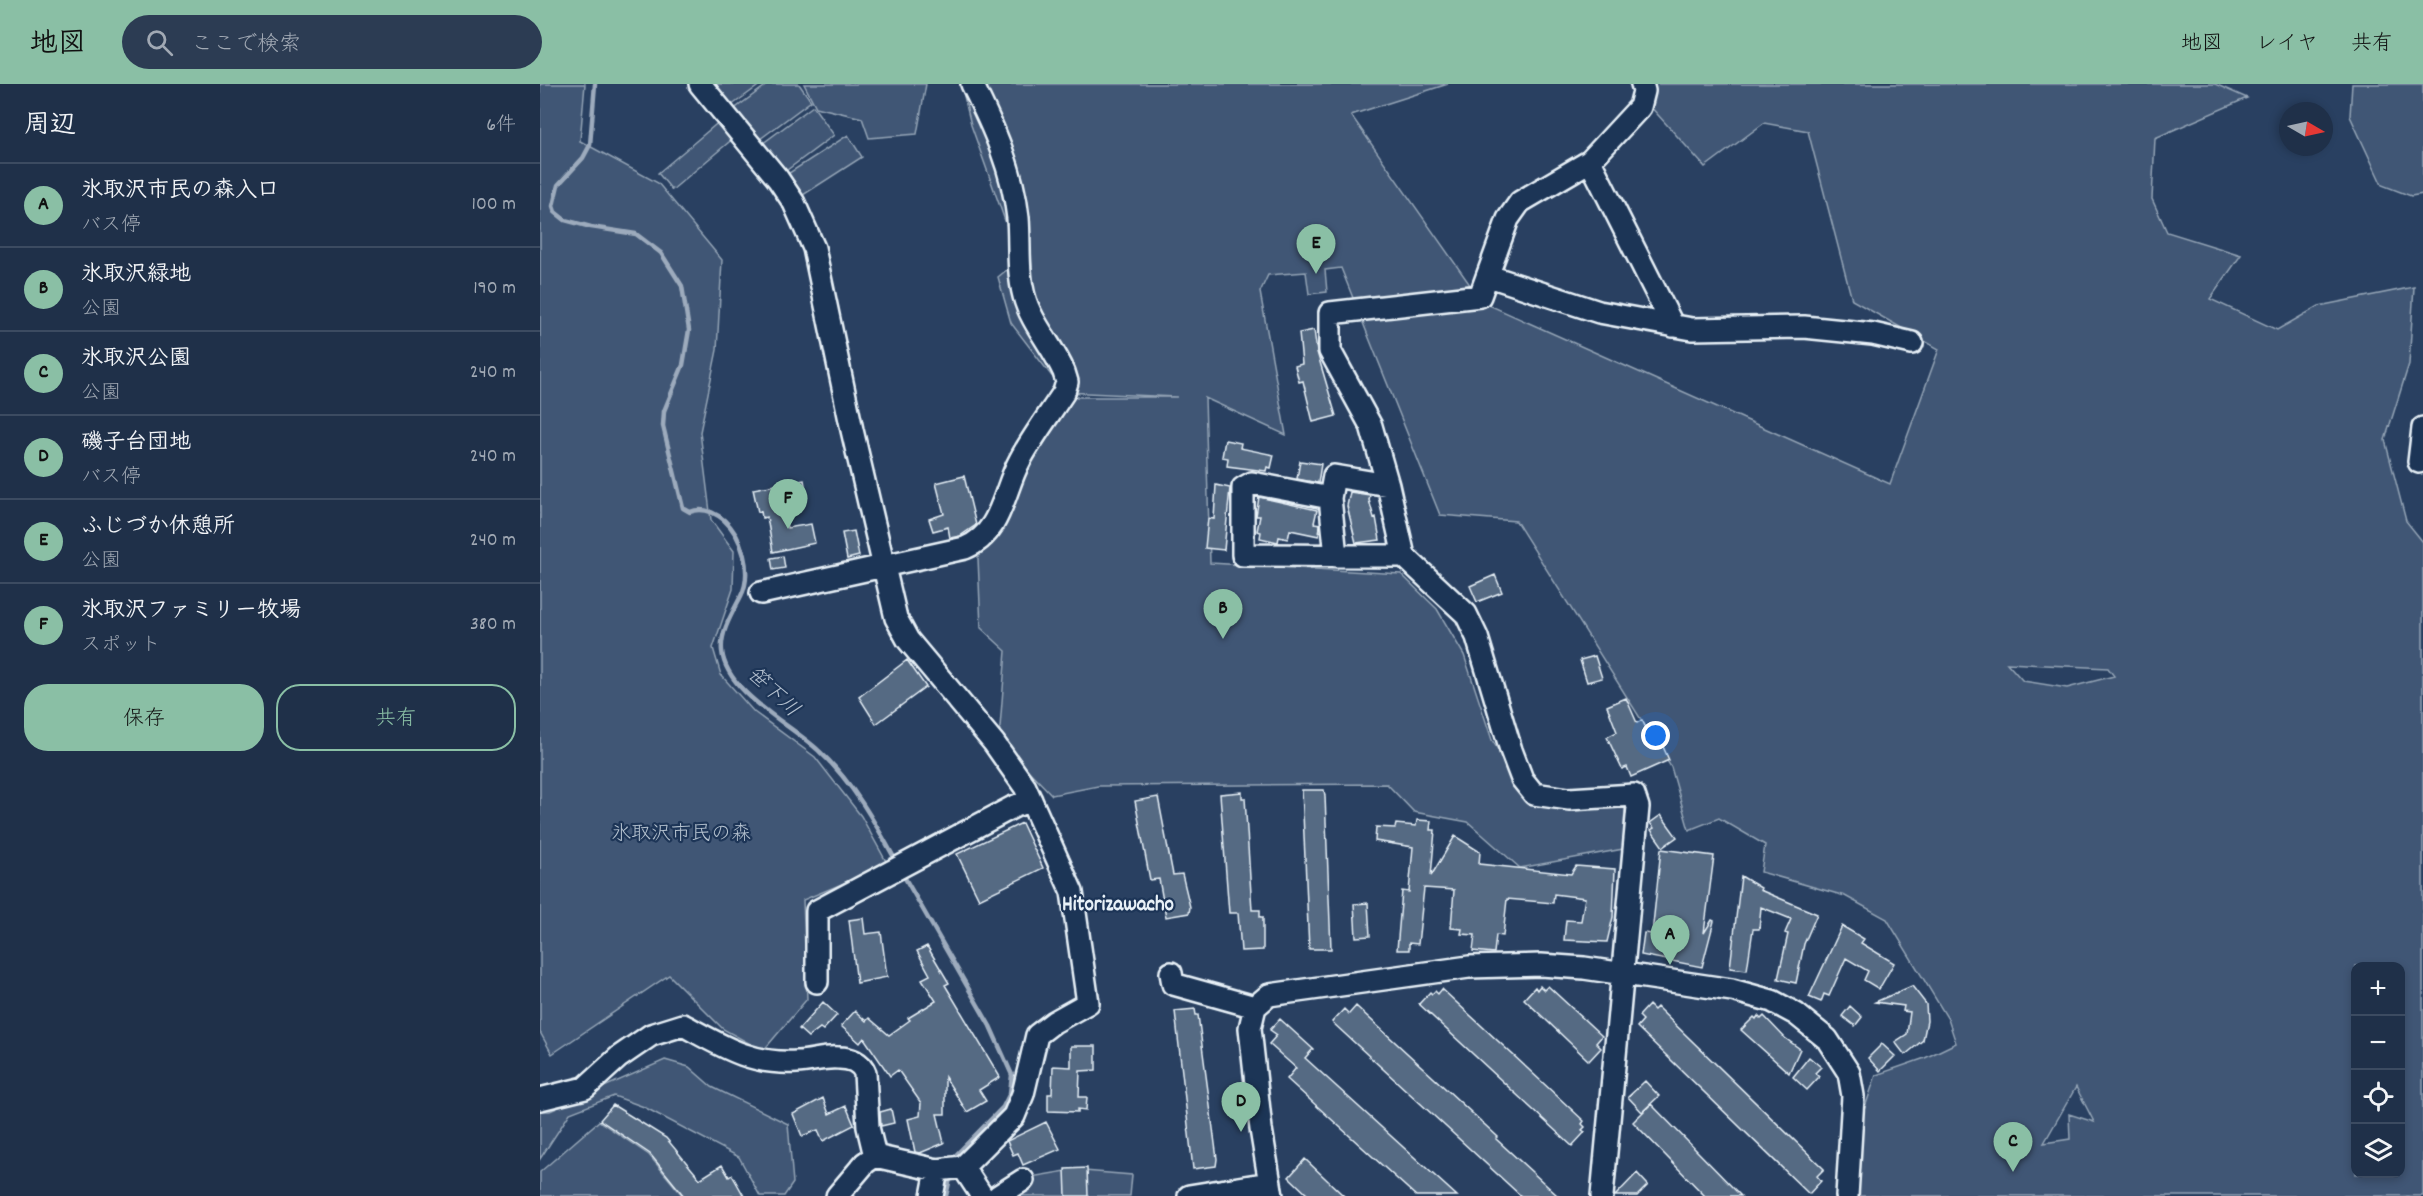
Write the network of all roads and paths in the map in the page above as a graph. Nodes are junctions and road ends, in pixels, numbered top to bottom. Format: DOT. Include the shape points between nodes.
graph roads {
  1 [pos="700,84"];
  2 [pos="972,84"];
  3 [pos="1642,84"];
  4 [pos="1590,161"];
  5 [pos="1489,276"];
  6 [pos="1673,326"];
  7 [pos="1912,343"];
  8 [pos="2423,428"];
  9 [pos="2419,462"];
  10 [pos="1388,485"];
  11 [pos="1330,498"];
  12 [pos="1336,556"];
  13 [pos="1404,556"];
  14 [pos="882,567"];
  15 [pos="761,593"];
  16 [pos="1031,800"];
  17 [pos="1171,973"];
  18 [pos="1622,974"];
  19 [pos="817,982"];
  20 [pos="1255,1007"];
  21 [pos="540,1099"];
  22 [pos="875,1156"];
  23 [pos="963,1167"];
  24 [pos="937,1170"];
  25 [pos="1023,1180"];
  26 [pos="1270,1190"];
  27 [pos="837,1196"];
  28 [pos="932,1196"];
  29 [pos="981,1196"];
  30 [pos="998,1196"];
  31 [pos="1189,1196"];
  32 [pos="1602,1196"];
  33 [pos="1847,1196"];
  1 -- 14 [label="street" via="778,179 794,203 814,248"];
  2 -- 14 [label="street" via="1010,176 1018,217 1023,294 1067,382 1019,460 986,535 964,548"];
  3 -- 4 [label="street" via="1640,107"];
  4 -- 5 [label="street" via="1520,202 1508,219"];
  4 -- 6 [label="street"];
  5 -- 6 [label="street" via="1599,312"];
  5 -- 10 [label="street" via="1480,296 1330,312 1330,351 1371,426"];
  6 -- 7 [label="street" via="1804,327 1873,334"];
  8 -- 9 [label="street"];
  10 -- 11 [label="street" via="1334,476"];
  10 -- 13 [label="street"];
  11 -- 12 [label="street"];
  11 -- 12 [label="street" via="1251,483 1243,488 1243,555"];
  12 -- 13 [label="street"];
  13 -- 18 [label="street" via="1466,614 1478,637 1511,750 1522,779 1534,794 1569,799 1634,795 1638,807"];
  14 -- 15 [label="street"];
  14 -- 16 [label="street" via="896,618 908,640 994,743"];
  16 -- 19 [label="street" via="817,911"];
  16 -- 23 [label="street" via="1072,892 1088,1003 1037,1035 1014,1116"];
  17 -- 20 [label="street" via="1173,984"];
  18 -- 20 [label="street" via="1541,965 1469,967 1282,992 1269,995"];
  18 -- 32 [label="street"];
  18 -- 33 [label="street" via="1732,990 1772,1001 1827,1039 1849,1073 1853,1096"];
  20 -- 26 [label="street" via="1250,1028"];
  21 -- 22 [label="street" via="585,1088 651,1035 683,1025 748,1058 796,1062 837,1057 854,1060 865,1073 868,1127"];
  22 -- 24 [label="street"];
  22 -- 27 [label="street"];
  23 -- 24 [label="street"];
  23 -- 29 [label="street"];
  24 -- 28 [label="street"];
  25 -- 30 [label="street"];
  26 -- 31 [label="street"];
}
